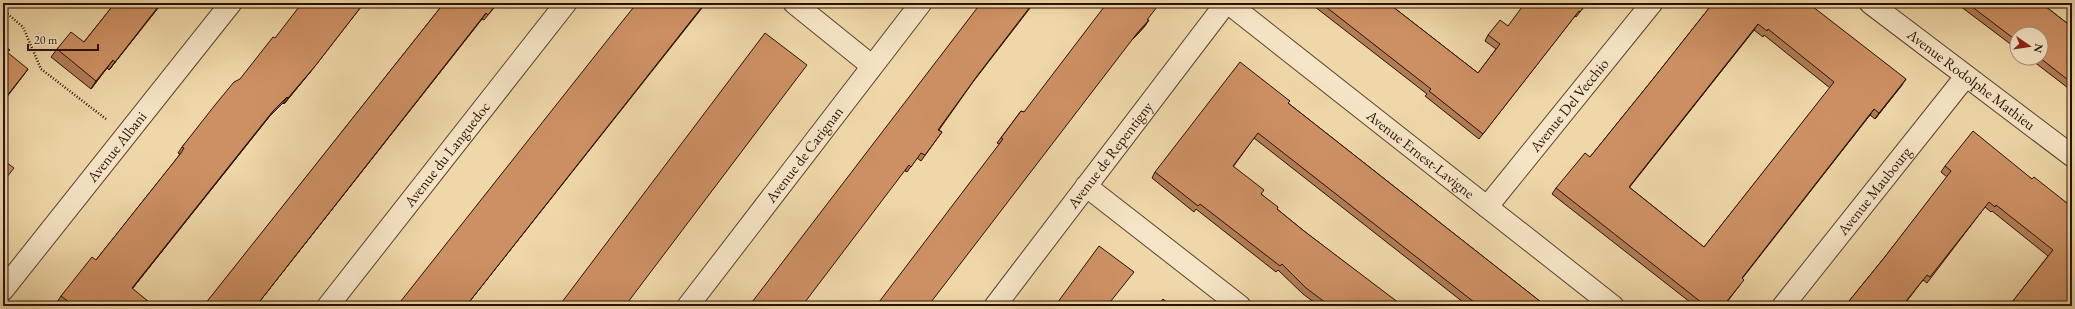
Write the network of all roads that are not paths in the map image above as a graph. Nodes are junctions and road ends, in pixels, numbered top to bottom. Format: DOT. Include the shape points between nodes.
graph roads {
  1 [pos="231,3"];
  2 [pos="566,3"];
  3 [pos="794,3"];
  4 [pos="921,3"];
  5 [pos="1227,3"];
  6 [pos="1652,3"];
  7 [pos="1870,3"];
  8 [pos="872,66"];
  9 [pos="1966,76"];
  10 [pos="2072,156"];
  11 [pos="1086,186"];
  12 [pos="1487,207"];
  13 [pos="3,290"];
  14 [pos="328,306"];
  15 [pos="688,306"];
  16 [pos="995,306"];
  17 [pos="1240,306"];
  18 [pos="1613,306"];
  19 [pos="1783,306"];
  1 -- 13 [label="street, Avenue Albani"];
  2 -- 14 [label="street, Avenue du Languedoc"];
  3 -- 8 [label="street"];
  4 -- 8 [label="street, Avenue de Carignan"];
  5 -- 11 [label="street, Avenue de Repentigny"];
  5 -- 12 [label="street, Avenue Ernest-Lavigne"];
  6 -- 12 [label="street, Avenue Del Vecchio"];
  7 -- 9 [label="street, Avenue Rodolphe Mathieu"];
  8 -- 15 [label="street, Avenue de Carignan"];
  9 -- 10 [label="street, Avenue Rodolphe Mathieu"];
  9 -- 19 [label="street, Avenue Maubourg"];
  11 -- 16 [label="street, Avenue de Repentigny"];
  11 -- 17 [label="street"];
  12 -- 18 [label="street, Avenue Ernest-Lavigne"];
}
